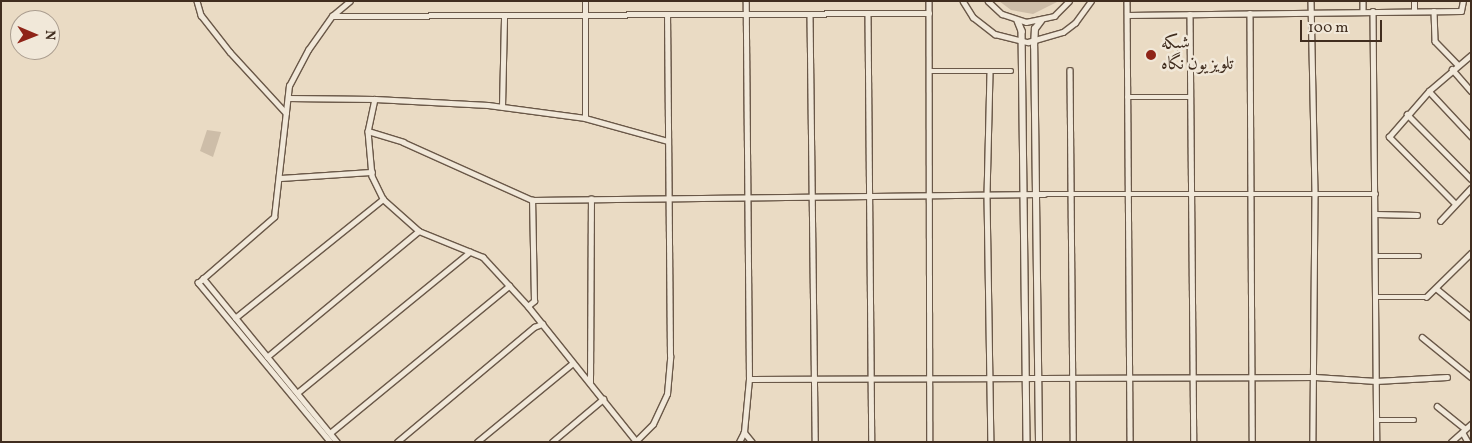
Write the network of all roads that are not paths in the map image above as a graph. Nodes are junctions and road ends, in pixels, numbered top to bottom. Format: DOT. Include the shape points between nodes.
graph roads {
  1 [pos="197,1"];
  2 [pos="350,1"];
  3 [pos="585,1"];
  4 [pos="746,1"];
  5 [pos="928,1"];
  6 [pos="963,1"];
  7 [pos="988,1"];
  8 [pos="1069,1"];
  9 [pos="1091,1"];
  10 [pos="1127,1"];
  11 [pos="1311,1"];
  12 [pos="1363,1"];
  13 [pos="1414,1"];
  14 [pos="1463,1"];
  15 [pos="1434,10"];
  16 [pos="1373,11"];
  17 [pos="1414,11"];
  18 [pos="1311,12"];
  19 [pos="1363,12"];
  20 [pos="929,13"];
  21 [pos="1250,13"];
  22 [pos="810,14"];
  23 [pos="868,14"];
  24 [pos="1190,14"];
  25 [pos="668,15"];
  26 [pos="747,15"];
  27 [pos="1127,15"];
  28 [pos="332,16"];
  29 [pos="585,16"];
  30 [pos="504,17"];
  31 [pos="1018,21"];
  32 [pos="1041,21"];
  33 [pos="1022,42"];
  34 [pos="1034,42"];
  35 [pos="1471,54"];
  36 [pos="1458,65"];
  37 [pos="1452,69"];
  38 [pos="1010,70"];
  39 [pos="1070,70"];
  40 [pos="928,71"];
  41 [pos="990,72"];
  42 [pos="1429,91"];
  43 [pos="1471,91"];
  44 [pos="1127,97"];
  45 [pos="1190,97"];
  46 [pos="288,98"];
  47 [pos="375,99"];
  48 [pos="502,107"];
  49 [pos="286,113"];
  50 [pos="1407,114"];
  51 [pos="585,118"];
  52 [pos="368,131"];
  53 [pos="1471,136"];
  54 [pos="668,141"];
  55 [pos="372,172"];
  56 [pos="279,178"];
  57 [pos="1471,179"];
  58 [pos="1471,188"];
  59 [pos="1035,194"];
  60 [pos="1070,194"];
  61 [pos="1128,194"];
  62 [pos="1191,194"];
  63 [pos="1251,194"];
  64 [pos="1376,194"];
  65 [pos="987,195"];
  66 [pos="1023,195"];
  67 [pos="1315,195"];
  68 [pos="749,196"];
  69 [pos="928,196"];
  70 [pos="812,197"];
  71 [pos="870,197"];
  72 [pos="383,199"];
  73 [pos="591,199"];
  74 [pos="669,199"];
  75 [pos="532,200"];
  76 [pos="1455,204"];
  77 [pos="1376,214"];
  78 [pos="1417,215"];
  79 [pos="1440,221"];
  80 [pos="419,231"];
  81 [pos="470,252"];
  82 [pos="1471,253"];
  83 [pos="1376,256"];
  84 [pos="1419,256"];
  85 [pos="203,278"];
  86 [pos="509,286"];
  87 [pos="1437,289"];
  88 [pos="1376,297"];
  89 [pos="528,306"];
  90 [pos="1471,317"];
  91 [pos="235,318"];
  92 [pos="542,324"];
  93 [pos="1422,337"];
  94 [pos="267,357"];
  95 [pos="574,363"];
  96 [pos="1447,376"];
  97 [pos="1252,377"];
  98 [pos="1315,377"];
  99 [pos="1471,377"];
  100 [pos="990,378"];
  101 [pos="1027,378"];
  102 [pos="1038,378"];
  103 [pos="1074,378"];
  104 [pos="1129,378"];
  105 [pos="1193,378"];
  106 [pos="815,379"];
  107 [pos="872,379"];
  108 [pos="930,379"];
  109 [pos="749,380"];
  110 [pos="1376,381"];
  111 [pos="590,384"];
  112 [pos="297,394"];
  113 [pos="603,399"];
  114 [pos="1437,406"];
  115 [pos="1377,420"];
  116 [pos="1414,420"];
  117 [pos="1471,424"];
  118 [pos="1464,431"];
  119 [pos="744,432"];
  120 [pos="330,433"];
  121 [pos="330,442"];
  122 [pos="337,442"];
  123 [pos="397,442"];
  124 [pos="477,442"];
  125 [pos="552,442"];
  126 [pos="636,442"];
  127 [pos="739,442"];
  128 [pos="752,442"];
  129 [pos="815,442"];
  130 [pos="872,442"];
  131 [pos="930,442"];
  132 [pos="991,442"];
  133 [pos="1027,442"];
  134 [pos="1039,442"];
  135 [pos="1073,442"];
  136 [pos="1130,442"];
  137 [pos="1194,442"];
  138 [pos="1252,442"];
  139 [pos="1313,442"];
  140 [pos="1377,442"];
  141 [pos="1451,442"];
  142 [pos="1468,442"];
  1 -- 49 [label="street" via="201,14 230,52"];
  2 -- 28 [label="street"];
  3 -- 29 [label="street"];
  4 -- 26 [label="street"];
  5 -- 20 [label="street"];
  6 -- 33 [label="street" via="983,27 1002,37"];
  7 -- 31 [label="street" via="1002,14"];
  8 -- 32 [label="street" via="1054,16"];
  9 -- 34 [label="street" via="1075,23 1063,32"];
  10 -- 27 [label="street"];
  11 -- 18 [label="street"];
  12 -- 19 [label="street"];
  13 -- 17 [label="street"];
  14 -- 15 [label="street" via="1461,11"];
  15 -- 17 [label="street"];
  15 -- 36 [label="street" via="1434,41"];
  16 -- 17 [label="street"];
  16 -- 19 [label="street"];
  16 -- 64 [label="street"];
  18 -- 19 [label="street"];
  18 -- 21 [label="street"];
  18 -- 67 [label="street"];
  20 -- 23 [label="street"];
  20 -- 40 [label="street"];
  21 -- 24 [label="street"];
  21 -- 63 [label="street"];
  22 -- 23 [label="street"];
  22 -- 26 [label="street"];
  22 -- 70 [label="street"];
  23 -- 71 [label="street"];
  24 -- 27 [label="street"];
  24 -- 45 [label="street"];
  25 -- 26 [label="street"];
  25 -- 29 [label="street"];
  25 -- 54 [label="street"];
  26 -- 68 [label="street"];
  27 -- 44 [label="street"];
  28 -- 30 [label="street"];
  28 -- 46 [label="street" via="308,50 289,86"];
  29 -- 30 [label="street"];
  29 -- 51 [label="street"];
  30 -- 48 [label="street"];
  31 -- 32 [label="street"];
  31 -- 33 [label="street"];
  32 -- 34 [label="street" via="1035,30"];
  33 -- 34 [label="street"];
  33 -- 66 [label="street"];
  34 -- 59 [label="street"];
  35 -- 36 [label="street"];
  36 -- 37 [label="street"];
  37 -- 42 [label="street"];
  37 -- 43 [label="street"];
  38 -- 41 [label="street"];
  39 -- 60 [label="street"];
  40 -- 41 [label="street"];
  40 -- 69 [label="street"];
  41 -- 65 [label="street"];
  42 -- 50 [label="street"];
  42 -- 53 [label="street"];
  44 -- 45 [label="street"];
  44 -- 61 [label="street"];
  45 -- 62 [label="street"];
  46 -- 47 [label="street"];
  46 -- 49 [label="street"];
  47 -- 48 [label="street"];
  47 -- 52 [label="street"];
  48 -- 51 [label="street"];
  49 -- 56 [label="street"];
  50 -- 57 [label="street"];
  50 -- 76 [label="street" via="1390,134 1391,140"];
  51 -- 54 [label="street"];
  52 -- 55 [label="street"];
  52 -- 75 [label="street" via="403,142"];
  54 -- 74 [label="street"];
  55 -- 56 [label="street"];
  55 -- 72 [label="street"];
  56 -- 85 [label="street" via="274,217"];
  58 -- 76 [label="street"];
  59 -- 60 [label="street"];
  59 -- 66 [label="street"];
  59 -- 102 [label="street"];
  60 -- 61 [label="street"];
  60 -- 103 [label="street"];
  61 -- 62 [label="street"];
  61 -- 104 [label="street"];
  62 -- 63 [label="street"];
  62 -- 105 [label="street"];
  63 -- 67 [label="street"];
  63 -- 97 [label="street"];
  64 -- 67 [label="street"];
  64 -- 77 [label="street"];
  65 -- 66 [label="street"];
  65 -- 69 [label="street"];
  65 -- 100 [label="street"];
  66 -- 101 [label="street"];
  67 -- 98 [label="street"];
  68 -- 70 [label="street"];
  68 -- 74 [label="street"];
  68 -- 109 [label="street"];
  69 -- 71 [label="street"];
  69 -- 108 [label="street"];
  70 -- 71 [label="street"];
  70 -- 106 [label="street"];
  71 -- 107 [label="street"];
  72 -- 80 [label="street"];
  72 -- 91 [label="street"];
  73 -- 74 [label="street"];
  73 -- 75 [label="street"];
  73 -- 111 [label="street"];
  74 -- 126 [label="street" via="667,394 653,424"];
  75 -- 89 [label="street" via="534,301"];
  76 -- 79 [label="street"];
  77 -- 78 [label="street"];
  77 -- 83 [label="street"];
  80 -- 81 [label="street"];
  80 -- 94 [label="street"];
  81 -- 86 [label="street" via="483,257"];
  81 -- 112 [label="street"];
  82 -- 87 [label="street"];
  83 -- 84 [label="street"];
  83 -- 88 [label="street"];
  85 -- 91 [label="street"];
  85 -- 121 [label="street" via="198,283"];
  86 -- 89 [label="street"];
  86 -- 120 [label="street"];
  87 -- 88 [label="street" via="1426,297"];
  87 -- 90 [label="street"];
  88 -- 110 [label="street"];
  89 -- 92 [label="street"];
  91 -- 94 [label="street"];
  92 -- 95 [label="street"];
  92 -- 123 [label="street" via="534,327"];
  93 -- 99 [label="street"];
  94 -- 112 [label="street"];
  95 -- 111 [label="street"];
  95 -- 124 [label="street"];
  96 -- 110 [label="street"];
  97 -- 98 [label="street"];
  97 -- 105 [label="street"];
  97 -- 138 [label="street"];
  98 -- 110 [label="street"];
  98 -- 139 [label="street"];
  100 -- 101 [label="street"];
  100 -- 108 [label="street"];
  100 -- 132 [label="street"];
  101 -- 102 [label="street"];
  101 -- 133 [label="street"];
  102 -- 103 [label="street"];
  102 -- 134 [label="street"];
  103 -- 104 [label="street"];
  103 -- 135 [label="street"];
  104 -- 105 [label="street"];
  104 -- 136 [label="street"];
  105 -- 137 [label="street"];
  106 -- 107 [label="street"];
  106 -- 109 [label="street"];
  106 -- 129 [label="street"];
  107 -- 108 [label="street"];
  107 -- 130 [label="street"];
  108 -- 131 [label="street"];
  109 -- 119 [label="street"];
  110 -- 115 [label="street"];
  111 -- 113 [label="street"];
  112 -- 120 [label="street"];
  113 -- 125 [label="street"];
  113 -- 126 [label="street"];
  114 -- 118 [label="street"];
  115 -- 116 [label="street"];
  115 -- 140 [label="street"];
  117 -- 118 [label="street"];
  118 -- 141 [label="street"];
  118 -- 142 [label="street"];
  119 -- 127 [label="street"];
  119 -- 128 [label="street"];
  120 -- 122 [label="street"];
}
